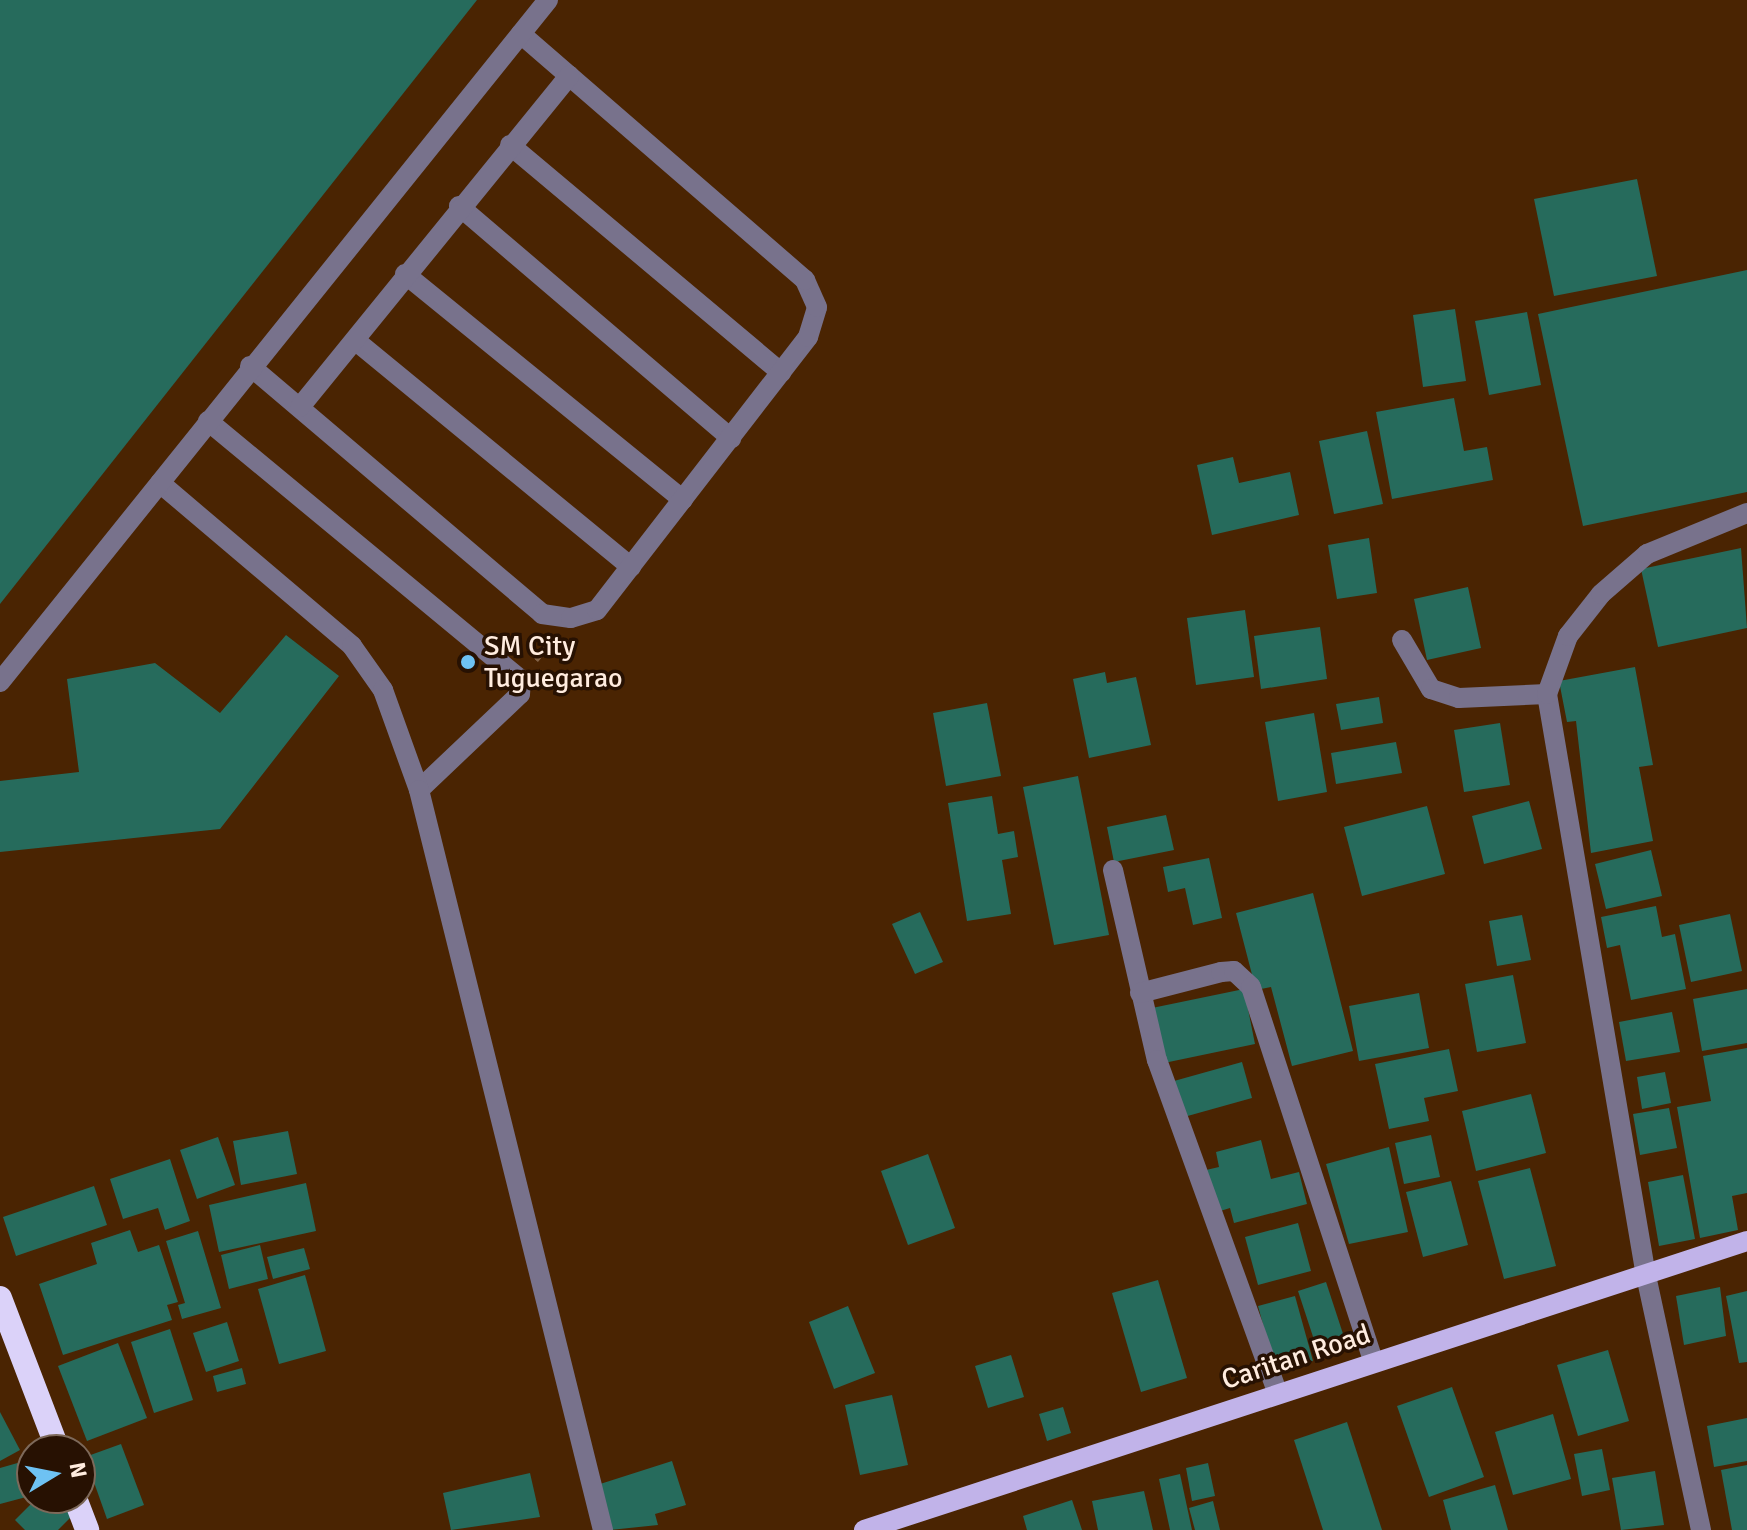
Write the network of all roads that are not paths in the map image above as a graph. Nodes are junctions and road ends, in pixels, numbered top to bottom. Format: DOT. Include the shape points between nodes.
graph roads {
  1 [pos="548,0"];
  2 [pos="521,34"];
  3 [pos="569,76"];
  4 [pos="510,145"];
  5 [pos="459,206"];
  6 [pos="405,274"];
  7 [pos="356,341"];
  8 [pos="250,366"];
  9 [pos="781,372"];
  10 [pos="300,407"];
  11 [pos="208,421"];
  12 [pos="731,438"];
  13 [pos="160,483"];
  14 [pos="683,500"];
  15 [pos="1747,513"];
  16 [pos="631,567"];
  17 [pos="1402,640"];
  18 [pos="0,682"];
  19 [pos="1547,694"];
  20 [pos="419,790"];
  21 [pos="1113,870"];
  22 [pos="1140,993"];
  23 [pos="1747,1241"];
  24 [pos="1645,1270"];
  25 [pos="0,1298"];
  26 [pos="1373,1361"];
  27 [pos="1277,1392"];
  28 [pos="52,1434"];
  29 [pos="603,1530"];
  30 [pos="864,1530"];
  31 [pos="1701,1530"];
  1 -- 2 [label="street"];
  2 -- 3 [label="street"];
  2 -- 8 [label="street"];
  3 -- 4 [label="street"];
  3 -- 9 [label="street" via="805,280 817,307 808,337"];
  4 -- 5 [label="street"];
  4 -- 9 [label="street"];
  5 -- 6 [label="street"];
  5 -- 12 [label="street"];
  6 -- 7 [label="street"];
  6 -- 14 [label="street"];
  7 -- 10 [label="street"];
  7 -- 16 [label="street"];
  8 -- 10 [label="street"];
  8 -- 11 [label="street"];
  9 -- 12 [label="street"];
  10 -- 16 [label="street" via="542,614 571,618 597,610"];
  11 -- 13 [label="street"];
  11 -- 20 [label="street" via="521,680 520,694"];
  12 -- 14 [label="street"];
  13 -- 18 [label="street"];
  13 -- 20 [label="street" via="352,646 383,690"];
  14 -- 16 [label="street"];
  15 -- 19 [label="street" via="1647,554 1601,594 1568,636"];
  17 -- 19 [label="street" via="1431,689 1459,698"];
  19 -- 24 [label="street"];
  20 -- 29 [label="street"];
  21 -- 22 [label="street"];
  22 -- 26 [label="street" via="1234,971 1251,987"];
  22 -- 27 [label="street"];
  23 -- 24 [label="main road, Caritan Road"];
  24 -- 26 [label="main road, Caritan Road"];
  24 -- 31 [label="street"];
  25 -- 28 [label="highway"];
  26 -- 27 [label="main road, Caritan Road"];
  27 -- 30 [label="main road, Caritan Road"];
}
